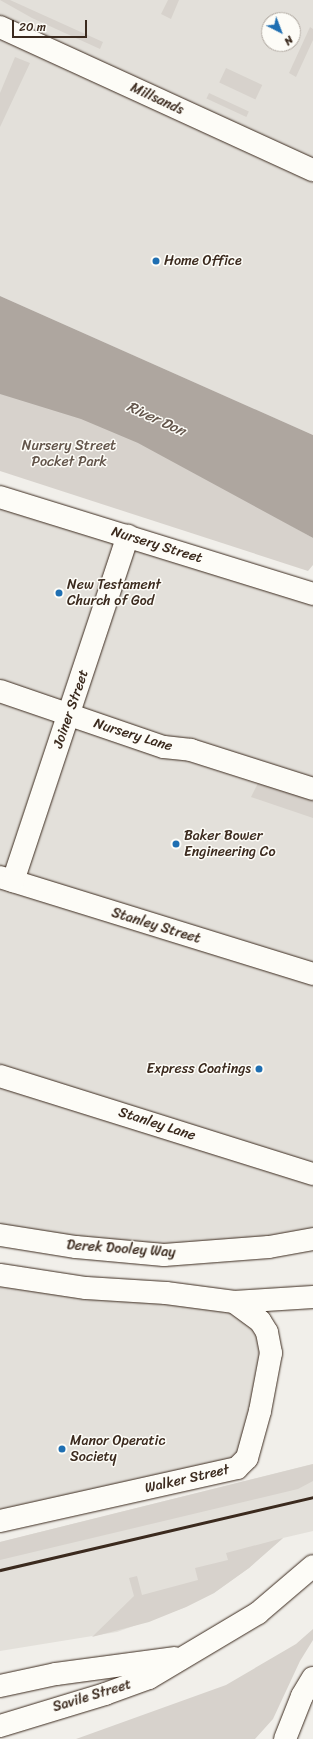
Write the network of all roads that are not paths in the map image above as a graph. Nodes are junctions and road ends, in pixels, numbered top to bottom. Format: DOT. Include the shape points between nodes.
graph roads {
  1 [pos="0,27"];
  2 [pos="313,170"];
  3 [pos="0,497"];
  4 [pos="128,536"];
  5 [pos="313,594"];
  6 [pos="0,691"];
  7 [pos="69,715"];
  8 [pos="313,789"];
  9 [pos="6,879"];
  10 [pos="313,974"];
  11 [pos="0,1076"];
  12 [pos="313,1174"];
  13 [pos="0,1235"];
  14 [pos="313,1239"];
  15 [pos="0,1275"];
  16 [pos="313,1297"];
  17 [pos="234,1302"];
  18 [pos="0,1521"];
  19 [pos="313,1566"];
  20 [pos="180,1657"];
  21 [pos="313,1678"];
  22 [pos="0,1686"];
  23 [pos="0,1726"];
  24 [pos="286,1739"];
  1 -- 2 [label="main road, Millsands"];
  3 -- 4 [label="main road, Nursery Street"];
  4 -- 5 [label="main road, Nursery Street"];
  4 -- 7 [label="main road, Joiner Street"];
  6 -- 7 [label="main road, Nursery Lane"];
  7 -- 8 [label="main road, Nursery Lane" via="164,747 191,750"];
  7 -- 9 [label="main road, Joiner Street"];
  9 -- 10 [label="main road, Stanley Street"];
  11 -- 12 [label="main road, Stanley Lane"];
  13 -- 14 [label="main road, Derek Dooley Way" via="76,1247 164,1255 269,1246"];
  15 -- 17 [label="main road" via="86,1288 166,1293"];
  16 -- 17 [label="main road"];
  17 -- 18 [label="main road, Walker Street" via="260,1321 267,1332 271,1353 246,1458 237,1468"];
  19 -- 20 [label="main road, Savile Street" via="258,1613 201,1648"];
  20 -- 22 [label="main road, Savile Street" via="56,1674"];
  20 -- 23 [label="main road, Savile Street" via="142,1680"];
  21 -- 24 [label="main road" via="302,1696"];
}
